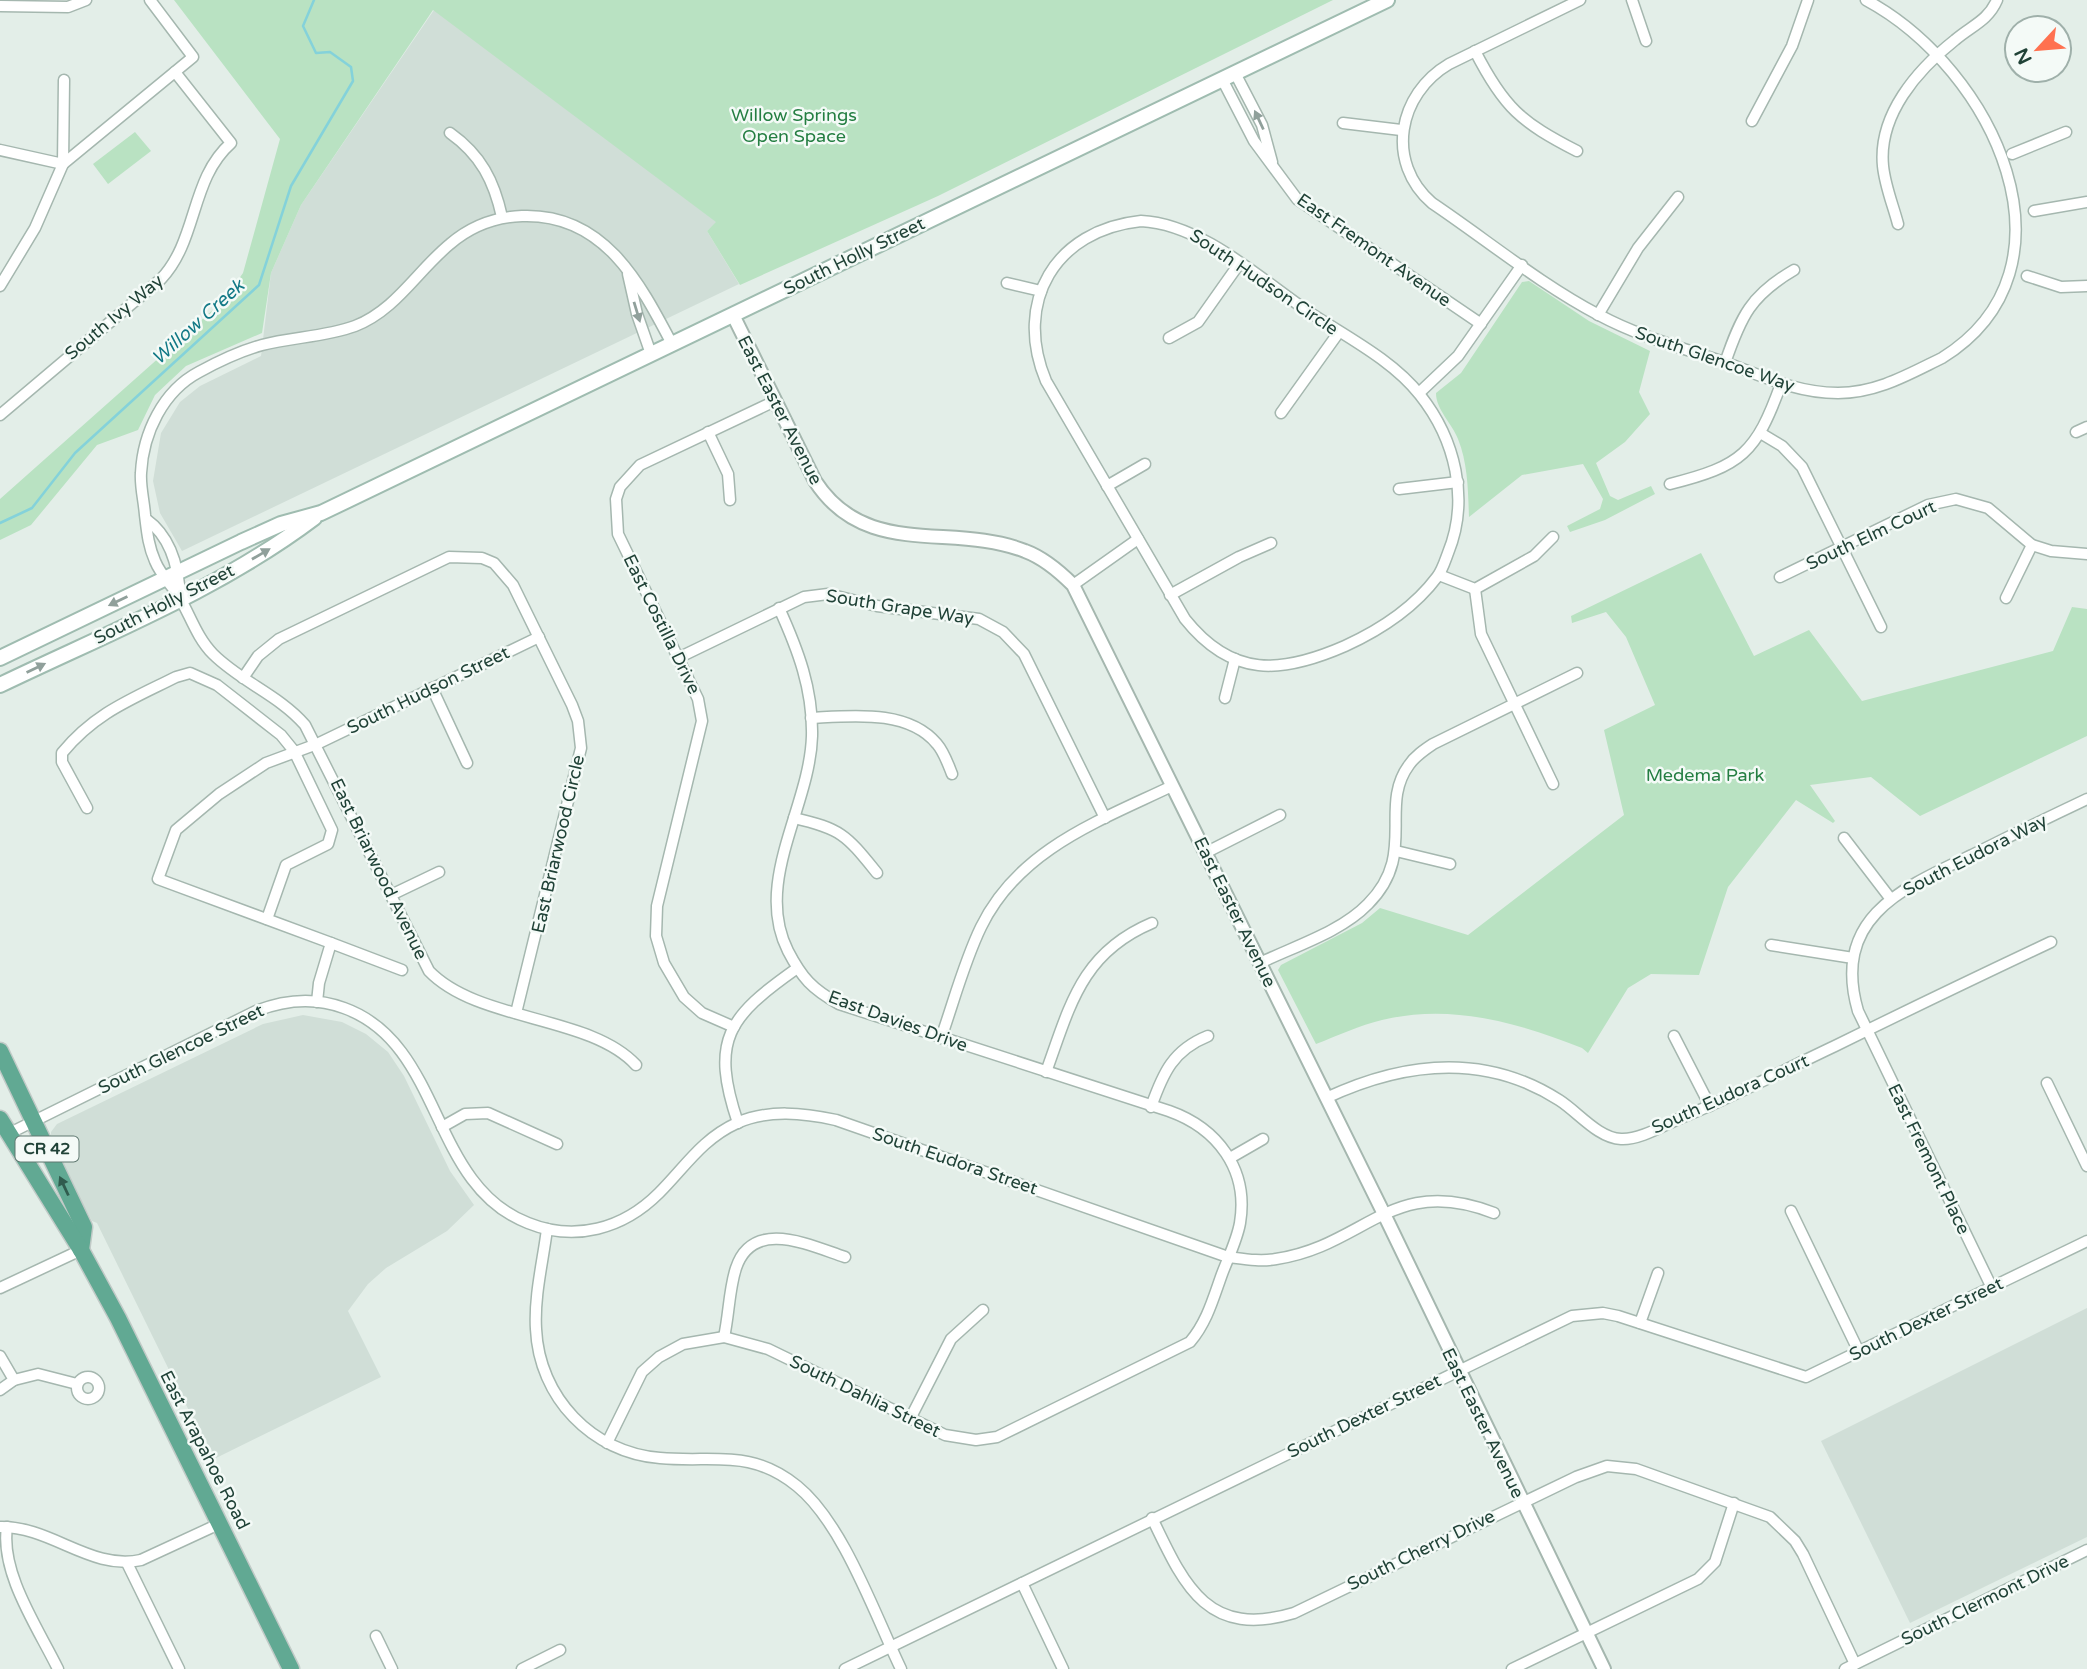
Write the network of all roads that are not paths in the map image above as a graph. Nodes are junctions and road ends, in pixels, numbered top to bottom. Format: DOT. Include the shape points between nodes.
graph roads {
  1 [pos="86,0"];
  2 [pos="150,0"];
  3 [pos="1387,0"];
  4 [pos="1580,0"];
  5 [pos="1632,0"];
  6 [pos="1808,0"];
  7 [pos="1866,0"];
  8 [pos="1997,0"];
  9 [pos="0,6"];
  10 [pos="1646,41"];
  11 [pos="1475,51"];
  12 [pos="1942,53"];
  13 [pos="175,72"];
  14 [pos="1229,76"];
  15 [pos="64,80"];
  16 [pos="1752,121"];
  17 [pos="1343,123"];
  18 [pos="1401,130"];
  19 [pos="2066,132"];
  20 [pos="450,133"];
  21 [pos="0,150"];
  22 [pos="1577,151"];
  23 [pos="63,164"];
  24 [pos="1275,169"];
  25 [pos="1678,197"];
  26 [pos="2031,200"];
  27 [pos="2087,202"];
  28 [pos="2034,211"];
  29 [pos="502,217"];
  30 [pos="1898,224"];
  31 [pos="2034,227"];
  32 [pos="1239,264"];
  33 [pos="1522,265"];
  34 [pos="627,270"];
  35 [pos="1794,270"];
  36 [pos="1007,283"];
  37 [pos="0,286"];
  38 [pos="2087,286"];
  39 [pos="2021,288"];
  40 [pos="1041,291"];
  41 [pos="733,315"];
  42 [pos="1598,315"];
  43 [pos="2000,319"];
  44 [pos="1480,324"];
  45 [pos="1339,332"];
  46 [pos="1169,338"];
  47 [pos="672,344"];
  48 [pos="652,354"];
  49 [pos="1725,363"];
  50 [pos="1781,384"];
  51 [pos="1419,393"];
  52 [pos="775,401"];
  53 [pos="1281,413"];
  54 [pos="0,415"];
  55 [pos="2087,427"];
  56 [pos="708,432"];
  57 [pos="2076,432"];
  58 [pos="1762,434"];
  59 [pos="1145,464"];
  60 [pos="1458,482"];
  61 [pos="1670,484"];
  62 [pos="1107,486"];
  63 [pos="1399,489"];
  64 [pos="730,500"];
  65 [pos="321,513"];
  66 [pos="146,519"];
  67 [pos="1553,537"];
  68 [pos="1138,539"];
  69 [pos="1271,543"];
  70 [pos="1843,545"];
  71 [pos="2032,545"];
  72 [pos="2087,554"];
  73 [pos="179,572"];
  74 [pos="1439,575"];
  75 [pos="1780,578"];
  76 [pos="163,579"];
  77 [pos="1073,585"];
  78 [pos="1475,589"];
  79 [pos="1170,595"];
  80 [pos="180,598"];
  81 [pos="2006,598"];
  82 [pos="779,608"];
  83 [pos="1881,627"];
  84 [pos="539,637"];
  85 [pos="678,657"];
  86 [pos="0,658"];
  87 [pos="1235,659"];
  88 [pos="1577,673"];
  89 [pos="243,678"];
  90 [pos="0,685"];
  91 [pos="432,688"];
  92 [pos="1225,698"];
  93 [pos="1515,702"];
  94 [pos="811,718"];
  95 [pos="317,744"];
  96 [pos="295,751"];
  97 [pos="467,763"];
  98 [pos="952,774"];
  99 [pos="1553,784"];
  100 [pos="1172,786"];
  101 [pos="2087,799"];
  102 [pos="86,808"];
  103 [pos="1280,815"];
  104 [pos="794,818"];
  105 [pos="1105,818"];
  106 [pos="1844,838"];
  107 [pos="1396,851"];
  108 [pos="1207,852"];
  109 [pos="1450,864"];
  110 [pos="439,872"];
  111 [pos="877,873"];
  112 [pos="391,895"];
  113 [pos="1890,898"];
  114 [pos="267,919"];
  115 [pos="1152,923"];
  116 [pos="2050,942"];
  117 [pos="331,943"];
  118 [pos="1771,945"];
  119 [pos="1853,958"];
  120 [pos="1260,962"];
  121 [pos="796,969"];
  122 [pos="402,970"];
  123 [pos="317,1002"];
  124 [pos="516,1013"];
  125 [pos="734,1027"];
  126 [pos="1867,1030"];
  127 [pos="1208,1036"];
  128 [pos="1674,1036"];
  129 [pos="941,1038"];
  130 [pos="0,1051"];
  131 [pos="636,1065"];
  132 [pos="1046,1072"];
  133 [pos="2047,1083"];
  134 [pos="1326,1098"];
  135 [pos="1710,1106"];
  136 [pos="1151,1107"];
  137 [pos="0,1119"];
  138 [pos="33,1121"];
  139 [pos="738,1123"];
  140 [pos="442,1127"];
  141 [pos="8,1134"];
  142 [pos="1263,1139"];
  143 [pos="557,1144"];
  144 [pos="1230,1158"];
  145 [pos="2087,1166"];
  146 [pos="1791,1212"];
  147 [pos="1494,1213"];
  148 [pos="1384,1214"];
  149 [pos="547,1229"];
  150 [pos="2087,1241"];
  151 [pos="81,1250"];
  152 [pos="845,1257"];
  153 [pos="1228,1257"];
  154 [pos="1657,1273"];
  155 [pos="0,1288"];
  156 [pos="1992,1288"];
  157 [pos="983,1310"];
  158 [pos="1640,1323"];
  159 [pos="724,1337"];
  160 [pos="1859,1352"];
  161 [pos="0,1356"];
  162 [pos="1458,1371"];
  163 [pos="14,1380"];
  164 [pos="77,1384"];
  165 [pos="0,1390"];
  166 [pos="910,1419"];
  167 [pos="607,1443"];
  168 [pos="1521,1503"];
  169 [pos="1734,1503"];
  170 [pos="1153,1518"];
  171 [pos="221,1523"];
  172 [pos="4,1527"];
  173 [pos="2087,1550"];
  174 [pos="127,1563"];
  175 [pos="1022,1583"];
  176 [pos="1586,1633"];
  177 [pos="376,1636"];
  178 [pos="890,1647"];
  179 [pos="560,1650"];
  180 [pos="1855,1664"];
  181 [pos="58,1669"];
  182 [pos="179,1669"];
  183 [pos="290,1669"];
  184 [pos="392,1669"];
  185 [pos="522,1669"];
  186 [pos="845,1669"];
  187 [pos="901,1669"];
  188 [pos="1063,1669"];
  189 [pos="1512,1669"];
  190 [pos="1604,1669"];
  191 [pos="1845,1669"];
  1 -- 9 [label="street" via="68,7"];
  2 -- 13 [label="street" via="193,57"];
  3 -- 14 [label="main road, South Holly Street"];
  4 -- 11 [label="street"];
  5 -- 10 [label="street"];
  6 -- 16 [label="street" via="1792,46"];
  7 -- 12 [label="street"];
  8 -- 12 [label="street" via="1983,22"];
  11 -- 18 [label="street" via="1438,71 1419,89"];
  11 -- 22 [label="street" via="1494,88 1512,110"];
  12 -- 19 [label="street" via="1982,100 2015,159"];
  12 -- 30 [label="street" via="1902,96 1884,136 1883,167"];
  13 -- 23 [label="street"];
  13 -- 54 [label="street, South Ivy Way" via="231,143 206,175 181,254 161,279"];
  14 -- 24 [label="street, East Fremont Avenue" via="1250,135"];
  24 -- 14 [label="street, East Fremont Avenue, one-way" via="1262,125"];
  14 -- 41 [label="main road, South Holly Street"];
  15 -- 23 [label="street"];
  17 -- 18 [label="street"];
  18 -- 33 [label="street, South Glencoe Way" via="1408,170 1426,198"];
  20 -- 29 [label="street" via="488,172"];
  21 -- 23 [label="street"];
  23 -- 37 [label="street" via="35,228"];
  24 -- 44 [label="street, East Fremont Avenue" via="1288,190 1310,208"];
  25 -- 42 [label="street" via="1638,248"];
  26 -- 28 [label="street"];
  27 -- 28 [label="street"];
  28 -- 31 [label="street"];
  29 -- 34 [label="street" via="539,216 583,228 606,244"];
  29 -- 66 [label="street, East Briarwood Avenue" via="448,245 373,318 334,332 239,352 183,382 159,411 145,446 140,475"];
  32 -- 40 [label="street, South Hudson Circle" via="1180,227 1156,221 1119,223 1090,234 1068,250"];
  32 -- 45 [label="street, South Hudson Circle"];
  32 -- 46 [label="street" via="1198,322"];
  33 -- 42 [label="street, South Glencoe Way"];
  33 -- 44 [label="street"];
  34 -- 47 [label="street"];
  34 -- 48 [label="street, one-way"];
  35 -- 49 [label="street" via="1768,285 1749,306"];
  36 -- 40 [label="street"];
  38 -- 39 [label="street" via="2061,287 2028,271"];
  40 -- 62 [label="street, South Hudson Circle" via="1033,335 1038,361"];
  41 -- 47 [label="main road, South Holly Street"];
  41 -- 52 [label="street, East Easter Avenue"];
  42 -- 49 [label="street, South Glencoe Way"];
  43 -- 50 [label="street, South Glencoe Way" via="1973,342 1882,386 1838,393"];
  44 -- 51 [label="street" via="1453,362"];
  45 -- 51 [label="street, South Hudson Circle"];
  45 -- 53 [label="street"];
  47 -- 48 [label="main road, South Holly Street"];
  48 -- 65 [label="main road, South Holly Street"];
  49 -- 50 [label="street, South Glencoe Way"];
  50 -- 58 [label="street"];
  51 -- 60 [label="street, South Hudson Circle" via="1448,439"];
  52 -- 56 [label="street, East Costilla Drive"];
  52 -- 77 [label="street, East Easter Avenue" via="815,481 848,516 865,526 895,533 1025,551"];
  55 -- 57 [label="street"];
  56 -- 64 [label="street" via="728,474"];
  56 -- 85 [label="street, East Costilla Drive" via="640,465 615,499 618,534"];
  58 -- 61 [label="street" via="1726,467"];
  58 -- 70 [label="street" via="1802,467"];
  59 -- 62 [label="street"];
  60 -- 63 [label="street"];
  60 -- 74 [label="street, South Hudson Circle" via="1458,523"];
  62 -- 68 [label="street, South Hudson Circle"];
  65 -- 73 [label="main road, South Holly Street" via="282,524"];
  80 -- 65 [label="main road, South Holly Street, one-way" via="265,552"];
  66 -- 73 [label="street" via="162,534"];
  66 -- 76 [label="street, East Briarwood Avenue" via="146,537"];
  67 -- 78 [label="street" via="1534,556"];
  68 -- 77 [label="street"];
  68 -- 79 [label="street, South Hudson Circle"];
  69 -- 79 [label="street"];
  70 -- 71 [label="street, South Elm Court" via="1928,505 1956,499 1988,508"];
  70 -- 75 [label="street, South Elm Court"];
  70 -- 83 [label="street"];
  71 -- 72 [label="street, South Elm Court"];
  71 -- 81 [label="street"];
  73 -- 76 [label="main road, South Holly Street"];
  73 -- 80 [label="street"];
  74 -- 78 [label="street"];
  74 -- 87 [label="street" via="1391,622 1314,659 1279,666"];
  76 -- 80 [label="street, East Briarwood Avenue"];
  76 -- 86 [label="main road, South Holly Street, one-way"];
  77 -- 100 [label="street, East Easter Avenue"];
  78 -- 93 [label="street" via="1481,634"];
  79 -- 87 [label="street, South Hudson Circle" via="1207,643"];
  80 -- 89 [label="street, East Briarwood Avenue" via="212,653"];
  90 -- 80 [label="main road, South Holly Street, one-way"];
  82 -- 85 [label="street, South Grape Way"];
  82 -- 94 [label="street, East Davies Drive" via="806,676"];
  82 -- 105 [label="street, South Grape Way" via="804,597 828,594 877,606 966,616 992,625 1024,654"];
  84 -- 89 [label="street, East Briarwood Circle" via="513,585 494,563 449,557 279,639 258,656"];
  84 -- 91 [label="street, South Hudson Street"];
  84 -- 124 [label="street, East Briarwood Circle" via="578,721 581,748"];
  85 -- 125 [label="street, East Costilla Drive" via="698,698 702,731 657,906 656,936 663,963 684,997 702,1013"];
  87 -- 92 [label="street"];
  88 -- 93 [label="street"];
  89 -- 95 [label="street, East Briarwood Avenue" via="293,712"];
  91 -- 95 [label="street, South Hudson Street"];
  91 -- 97 [label="street"];
  93 -- 99 [label="street"];
  93 -- 107 [label="street" via="1433,744 1410,763 1397,790"];
  94 -- 98 [label="street" via="852,716 906,722 937,743"];
  94 -- 104 [label="street, East Davies Drive" via="810,752"];
  95 -- 96 [label="street, South Hudson Street"];
  95 -- 112 [label="street, East Briarwood Avenue"];
  96 -- 102 [label="street" via="217,685 190,673 96,718 62,753 62,762"];
  96 -- 114 [label="street" via="332,830 328,844 286,865"];
  96 -- 114 [label="street, South Hudson Street" via="266,763 219,794 176,830 158,879"];
  100 -- 105 [label="street"];
  100 -- 108 [label="street, East Easter Avenue"];
  101 -- 113 [label="street, South Eudora Way" via="1908,885"];
  103 -- 108 [label="street"];
  104 -- 111 [label="street" via="837,830"];
  104 -- 121 [label="street, East Davies Drive" via="776,895 778,923"];
  105 -- 129 [label="street" via="1043,852 1002,894 973,946"];
  106 -- 113 [label="street"];
  107 -- 109 [label="street"];
  107 -- 120 [label="street" via="1383,886 1357,914"];
  108 -- 120 [label="street, East Easter Avenue"];
  110 -- 112 [label="street"];
  112 -- 124 [label="street, East Briarwood Avenue" via="436,979 460,994"];
  113 -- 119 [label="street, South Eudora Way" via="1865,925"];
  114 -- 117 [label="street"];
  115 -- 132 [label="street" via="1121,939 1085,974"];
  116 -- 126 [label="street, South Eudora Court"];
  117 -- 122 [label="street"];
  117 -- 123 [label="street"];
  118 -- 119 [label="street"];
  119 -- 126 [label="street, South Eudora Way" via="1852,991"];
  120 -- 134 [label="street, East Easter Avenue"];
  121 -- 125 [label="street" via="757,996"];
  121 -- 129 [label="street, East Davies Drive" via="811,986 839,1003"];
  123 -- 138 [label="street, South Glencoe Street" via="293,1001 256,1011"];
  123 -- 140 [label="street, South Glencoe Street" via="355,1012 393,1039 412,1064"];
  124 -- 131 [label="street, East Briarwood Avenue" via="613,1046"];
  125 -- 139 [label="street" via="724,1077"];
  126 -- 135 [label="street, South Eudora Court"];
  126 -- 156 [label="street, East Fremont Place"];
  127 -- 136 [label="street" via="1182,1049 1168,1064"];
  128 -- 135 [label="street"];
  129 -- 132 [label="street, East Davies Drive"];
  130 -- 138 [label="main road, East Arapahoe Road / CR 42"];
  132 -- 136 [label="street, East Davies Drive"];
  133 -- 145 [label="street"];
  134 -- 135 [label="street, South Eudora Court" via="1387,1074 1419,1067 1455,1067 1526,1083 1557,1098 1602,1133 1621,1139"];
  134 -- 148 [label="street, East Easter Avenue"];
  136 -- 144 [label="street, East Davies Drive" via="1198,1124"];
  137 -- 141 [label="main road, East Arapahoe Road / CR 42"];
  138 -- 141 [label="street, South Glencoe Street"];
  151 -- 138 [label="main road, East Arapahoe Road / CR 42, one-way" via="84,1227"];
  139 -- 149 [label="street, South Eudora Street" via="704,1144 661,1192 632,1215 586,1232"];
  139 -- 153 [label="street, South Eudora Street" via="782,1114 836,1120"];
  140 -- 143 [label="street" via="465,1114 488,1113"];
  140 -- 149 [label="street, South Glencoe Street" via="469,1175 491,1200 514,1217"];
  141 -- 151 [label="main road, East Arapahoe Road / CR 42"];
  142 -- 144 [label="street"];
  144 -- 153 [label="street, East Davies Drive" via="1241,1203 1240,1224"];
  146 -- 160 [label="street"];
  147 -- 148 [label="street, South Eudora Street" via="1450,1199 1427,1199"];
  148 -- 153 [label="street, South Eudora Street" via="1293,1256 1263,1261"];
  148 -- 162 [label="street, East Easter Avenue"];
  149 -- 167 [label="street" via="536,1317 540,1360 561,1404"];
  150 -- 156 [label="street, South Dexter Street"];
  151 -- 155 [label="street"];
  151 -- 171 [label="main road, East Arapahoe Road / CR 42"];
  152 -- 159 [label="street" via="788,1238 767,1239 752,1246 736,1268"];
  153 -- 166 [label="street, South Dahlia Street" via="1202,1327 1181,1349 997,1437 953,1438"];
  154 -- 158 [label="street"];
  156 -- 160 [label="street, South Dexter Street"];
  157 -- 166 [label="street" via="950,1339"];
  158 -- 160 [label="street, South Dexter Street" via="1795,1376 1814,1374"];
  158 -- 162 [label="street, South Dexter Street" via="1603,1313 1572,1316"];
  159 -- 166 [label="street, South Dahlia Street" via="768,1349"];
  159 -- 167 [label="street, South Dahlia Street" via="682,1344 642,1372"];
  161 -- 163 [label="street"];
  162 -- 168 [label="street, East Easter Avenue"];
  162 -- 170 [label="street, South Dexter Street"];
  163 -- 164 [label="street" via="38,1374"];
  163 -- 165 [label="street"];
  167 -- 178 [label="street" via="659,1458 744,1461 797,1485 835,1529"];
  168 -- 169 [label="street, South Cherry Drive" via="1608,1466 1636,1469"];
  168 -- 170 [label="street, South Cherry Drive" via="1271,1620 1238,1619 1197,1598 1177,1570"];
  168 -- 176 [label="street, East Easter Avenue"];
  169 -- 176 [label="street" via="1709,1570"];
  169 -- 180 [label="street, South Cherry Drive" via="1770,1517 1795,1541"];
  170 -- 175 [label="street, South Dexter Street"];
  171 -- 174 [label="street"];
  171 -- 183 [label="main road, East Arapahoe Road / CR 42"];
  172 -- 174 [label="street" via="43,1534 109,1562"];
  172 -- 181 [label="street" via="9,1570"];
  173 -- 180 [label="street, South Clermont Drive"];
  174 -- 182 [label="street"];
  175 -- 178 [label="street, South Dexter Street"];
  175 -- 188 [label="street"];
  176 -- 189 [label="street"];
  176 -- 190 [label="street, East Easter Avenue"];
  177 -- 184 [label="street"];
  178 -- 186 [label="street, South Dexter Street"];
  178 -- 187 [label="street"];
  179 -- 185 [label="street"];
  180 -- 191 [label="street, South Clermont Drive"];
}
